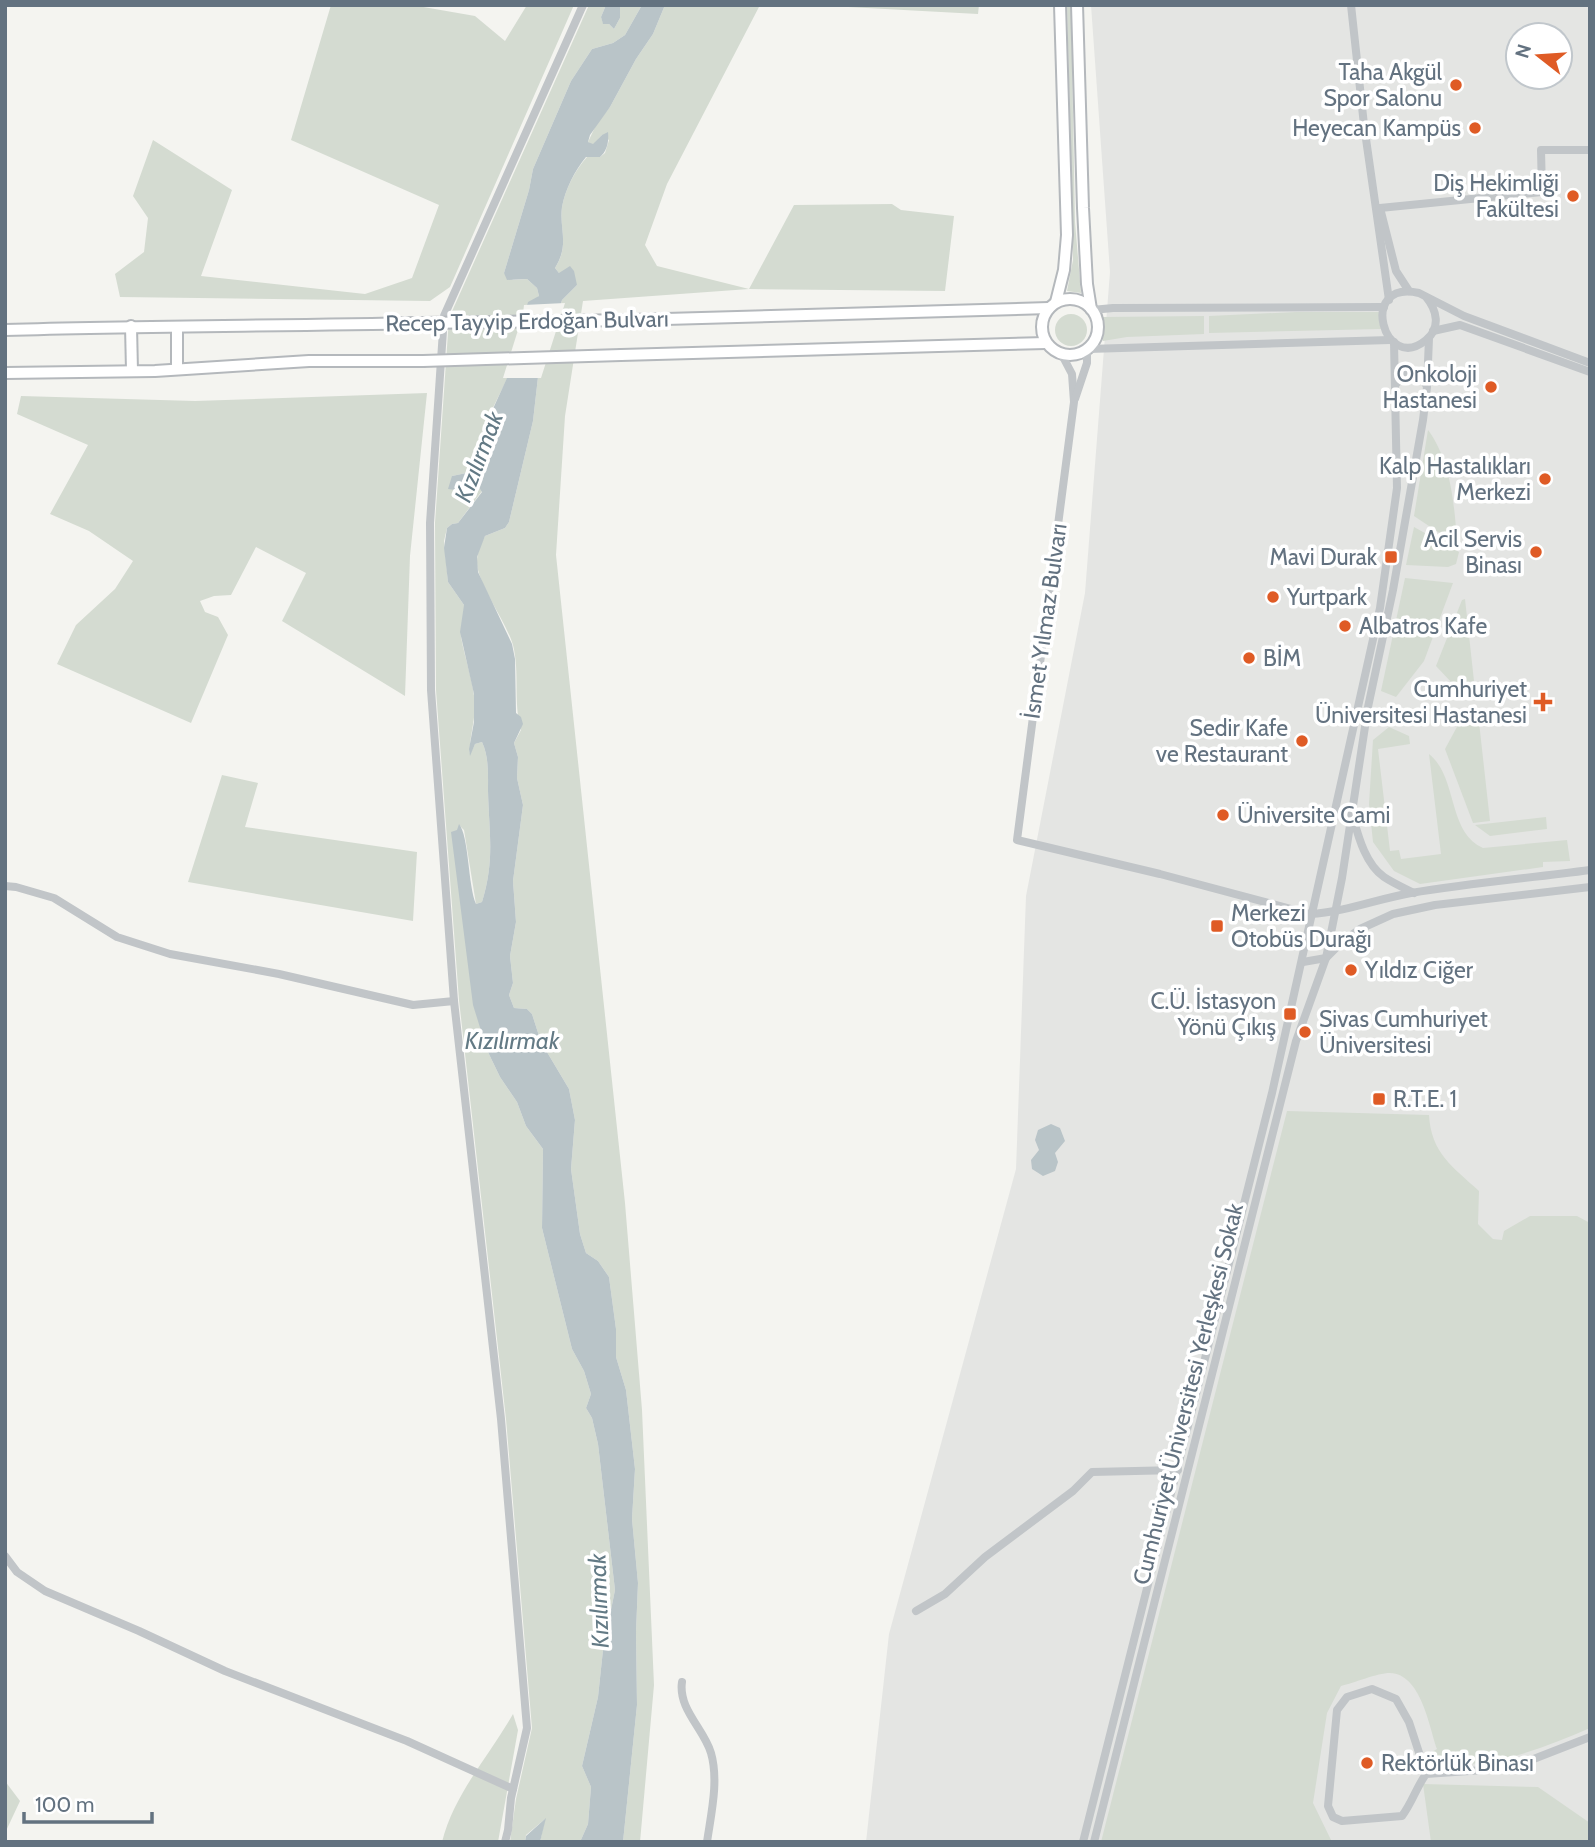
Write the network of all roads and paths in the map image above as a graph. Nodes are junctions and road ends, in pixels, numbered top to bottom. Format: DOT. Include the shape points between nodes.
graph roads {
  1 [pos="583,5"];
  2 [pos="1060,5"];
  3 [pos="1077,5"];
  4 [pos="1352,5"];
  5 [pos="1590,150"];
  6 [pos="1373,186"];
  7 [pos="1380,208"];
  8 [pos="1409,292"];
  9 [pos="1426,297"];
  10 [pos="1386,303"];
  11 [pos="1053,305"];
  12 [pos="1092,310"];
  13 [pos="131,326"];
  14 [pos="177,327"];
  15 [pos="5,330"];
  16 [pos="1431,335"];
  17 [pos="1392,341"];
  18 [pos="1046,343"];
  19 [pos="1088,349"];
  20 [pos="1062,355"];
  21 [pos="1590,363"];
  22 [pos="177,368"];
  23 [pos="132,370"];
  24 [pos="1590,372"];
  25 [pos="5,373"];
  26 [pos="1396,384"];
  27 [pos="1427,387"];
  28 [pos="1074,402"];
  29 [pos="1351,812"];
  30 [pos="1590,870"];
  31 [pos="5,886"];
  32 [pos="1590,887"];
  33 [pos="1413,893"];
  34 [pos="1335,912"];
  35 [pos="1310,914"];
  36 [pos="1326,958"];
  37 [pos="1303,962"];
  38 [pos="454,1001"];
  39 [pos="1178,1469"];
  40 [pos="5,1556"];
  41 [pos="916,1611"];
  42 [pos="682,1682"];
  43 [pos="1590,1737"];
  44 [pos="1426,1774"];
  45 [pos="513,1789"];
  46 [pos="505,1842"];
  47 [pos="707,1842"];
  48 [pos="1083,1842"];
  49 [pos="1094,1842"];
  1 -- 38 [label="street" via="444,316 430,523 431,690"];
  2 -- 11 [label="street" via="1067,235 1064,270"];
  3 -- 12 [label="street, İsmet Yılmaz Bulvarı" via="1083,208"];
  4 -- 6 [label="street, Cumhuriyet Üniversitesi Yerleşkesi Sokak"];
  5 -- 7 [label="street" via="1541,150 1542,192"];
  6 -- 7 [label="street, Cumhuriyet Üniversitesi Yerleşkesi Sokak"];
  6 -- 10 [label="street, Cumhuriyet Üniversitesi Yerleşkesi Sokak"];
  7 -- 8 [label="street, Cumhuriyet Üniversitesi Yerleşkesi Sokak" via="1396,271"];
  8 -- 9 [label="street"];
  8 -- 10 [label="street"];
  9 -- 16 [label="street, Cumhuriyet Üniversitesi Yerleşkesi Sokak" via="1436,313"];
  9 -- 21 [label="street"];
  10 -- 12 [label="street"];
  10 -- 17 [label="street, Cumhuriyet Üniversitesi Yerleşkesi Sokak" via="1382,324"];
  11 -- 12 [label="street" via="1073,299"];
  11 -- 14 [label="street, Recep Tayyip Erdoğan Bulvarı, bridge" via="630,320"];
  11 -- 18 [label="street" via="1042,325"];
  12 -- 19 [label="street, İsmet Yılmaz Bulvarı" via="1098,331"];
  13 -- 14 [label="street, Recep Tayyip Erdoğan Bulvarı"];
  13 -- 15 [label="street, Recep Tayyip Erdoğan Bulvarı"];
  13 -- 23 [label="street"];
  14 -- 22 [label="street"];
  16 -- 17 [label="street" via="1414,346"];
  16 -- 24 [label="street" via="1461,325"];
  16 -- 27 [label="street, Cumhuriyet Üniversitesi Yerleşkesi Sokak"];
  17 -- 19 [label="street"];
  17 -- 26 [label="street, Cumhuriyet Üniversitesi Yerleşkesi Sokak"];
  18 -- 20 [label="street"];
  18 -- 22 [label="street, Recep Tayyip Erdoğan Bulvarı, bridge"];
  19 -- 20 [label="street"];
  19 -- 28 [label="street, İsmet Yılmaz Bulvarı"];
  20 -- 28 [label="street, İsmet Yılmaz Bulvarı" via="1072,374"];
  22 -- 23 [label="street, Recep Tayyip Erdoğan Bulvarı"];
  23 -- 25 [label="street, Recep Tayyip Erdoğan Bulvarı"];
  26 -- 27 [label="street" via="1411,370 1423,377"];
  26 -- 35 [label="street, Cumhuriyet Üniversitesi Yerleşkesi Sokak" via="1397,488 1388,566"];
  27 -- 29 [label="street, Cumhuriyet Üniversitesi Yerleşkesi Sokak"];
  28 -- 35 [label="street, İsmet Yılmaz Bulvarı" via="1017,840"];
  29 -- 33 [label="street, Cumhuriyet Üniversitesi Yerleşkesi Sokak" via="1370,862 1382,876"];
  29 -- 34 [label="street, Cumhuriyet Üniversitesi Yerleşkesi Sokak"];
  30 -- 33 [label="street"];
  31 -- 38 [label="street" via="54,898 117,937 170,954 413,1005"];
  32 -- 36 [label="street, Cumhuriyet Üniversitesi Yerleşkesi Sokak" via="1393,914 1351,936"];
  33 -- 34 [label="street"];
  34 -- 35 [label="street"];
  34 -- 36 [label="street, Cumhuriyet Üniversitesi Yerleşkesi Sokak"];
  35 -- 37 [label="street, Cumhuriyet Üniversitesi Yerleşkesi Sokak"];
  36 -- 37 [label="street"];
  36 -- 49 [label="street, Cumhuriyet Üniversitesi Yerleşkesi Sokak" via="1296,1041"];
  37 -- 39 [label="street, Cumhuriyet Üniversitesi Yerleşkesi Sokak"];
  38 -- 45 [label="street" via="501,1419 527,1728"];
  39 -- 41 [label="street" via="1092,1472 945,1594"];
  39 -- 48 [label="street, Cumhuriyet Üniversitesi Yerleşkesi Sokak"];
  40 -- 45 [label="street" via="17,1572 45,1591 233,1675 407,1741"];
  42 -- 47 [label="street" via="683,1698 711,1752 714,1769"];
  43 -- 44 [label="street" via="1498,1769"];
  44 -- 44 [label="street" via="1409,1722 1396,1699 1372,1689 1347,1697 1337,1710 1328,1806 1333,1817 1342,1821 1402,1816"];
  45 -- 46 [label="street"];
}
